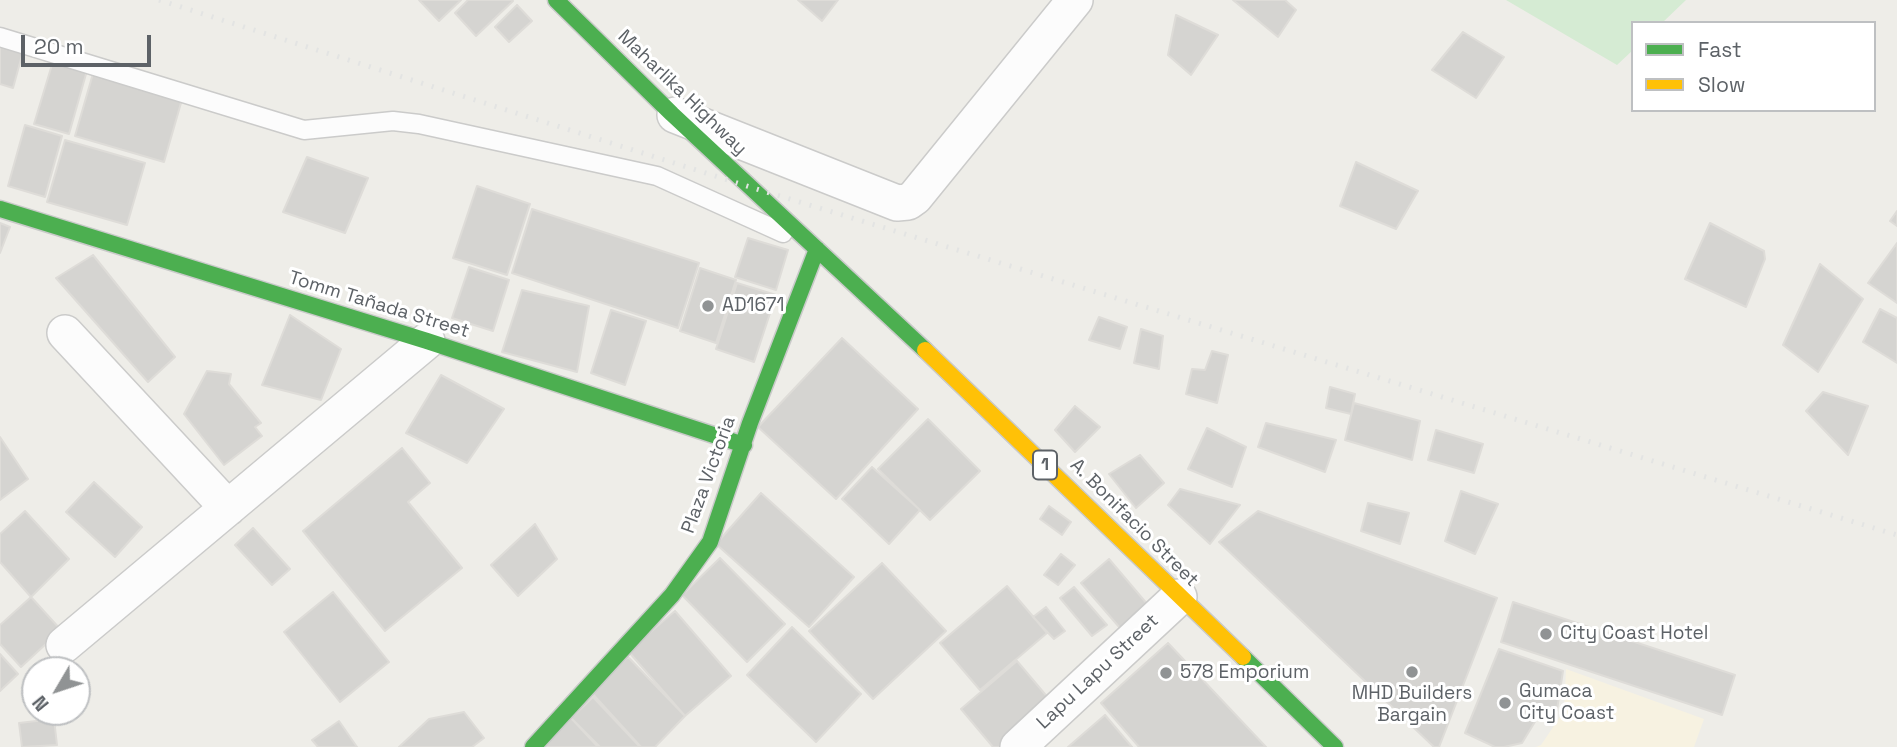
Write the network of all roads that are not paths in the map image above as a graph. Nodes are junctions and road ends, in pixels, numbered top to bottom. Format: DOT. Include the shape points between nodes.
graph roads {
  1 [pos="556,0"];
  2 [pos="1075,0"];
  3 [pos="0,37"];
  4 [pos="672,114"];
  5 [pos="750,187"];
  6 [pos="0,209"];
  7 [pos="817,248"];
  8 [pos="65,333"];
  9 [pos="427,341"];
  10 [pos="744,445"];
  11 [pos="228,508"];
  12 [pos="1179,597"];
  13 [pos="64,645"];
  14 [pos="533,747"];
  15 [pos="1017,747"];
  16 [pos="1335,747"];
  1 -- 4 [label="street, Maharlika Highway / 1"];
  2 -- 4 [label="street" via="908,202 897,203"];
  3 -- 7 [label="lane" via="304,130 393,121 419,124 657,176"];
  4 -- 5 [label="street, Maharlika Highway / 1"];
  5 -- 7 [label="street, A. Bonifacio Street / 1"];
  6 -- 9 [label="street, Tomm Tañada Street"];
  7 -- 10 [label="street, Plaza Victoria"];
  7 -- 12 [label="street, A. Bonifacio Street / 1"];
  8 -- 11 [label="street"];
  9 -- 10 [label="street, Tomm Tañada Street"];
  9 -- 11 [label="street"];
  10 -- 14 [label="street, Plaza Victoria" via="710,541 673,594"];
  11 -- 13 [label="street"];
  12 -- 15 [label="street, Lapu Lapu Street"];
  12 -- 16 [label="street, A. Bonifacio Street / 1"];
}
